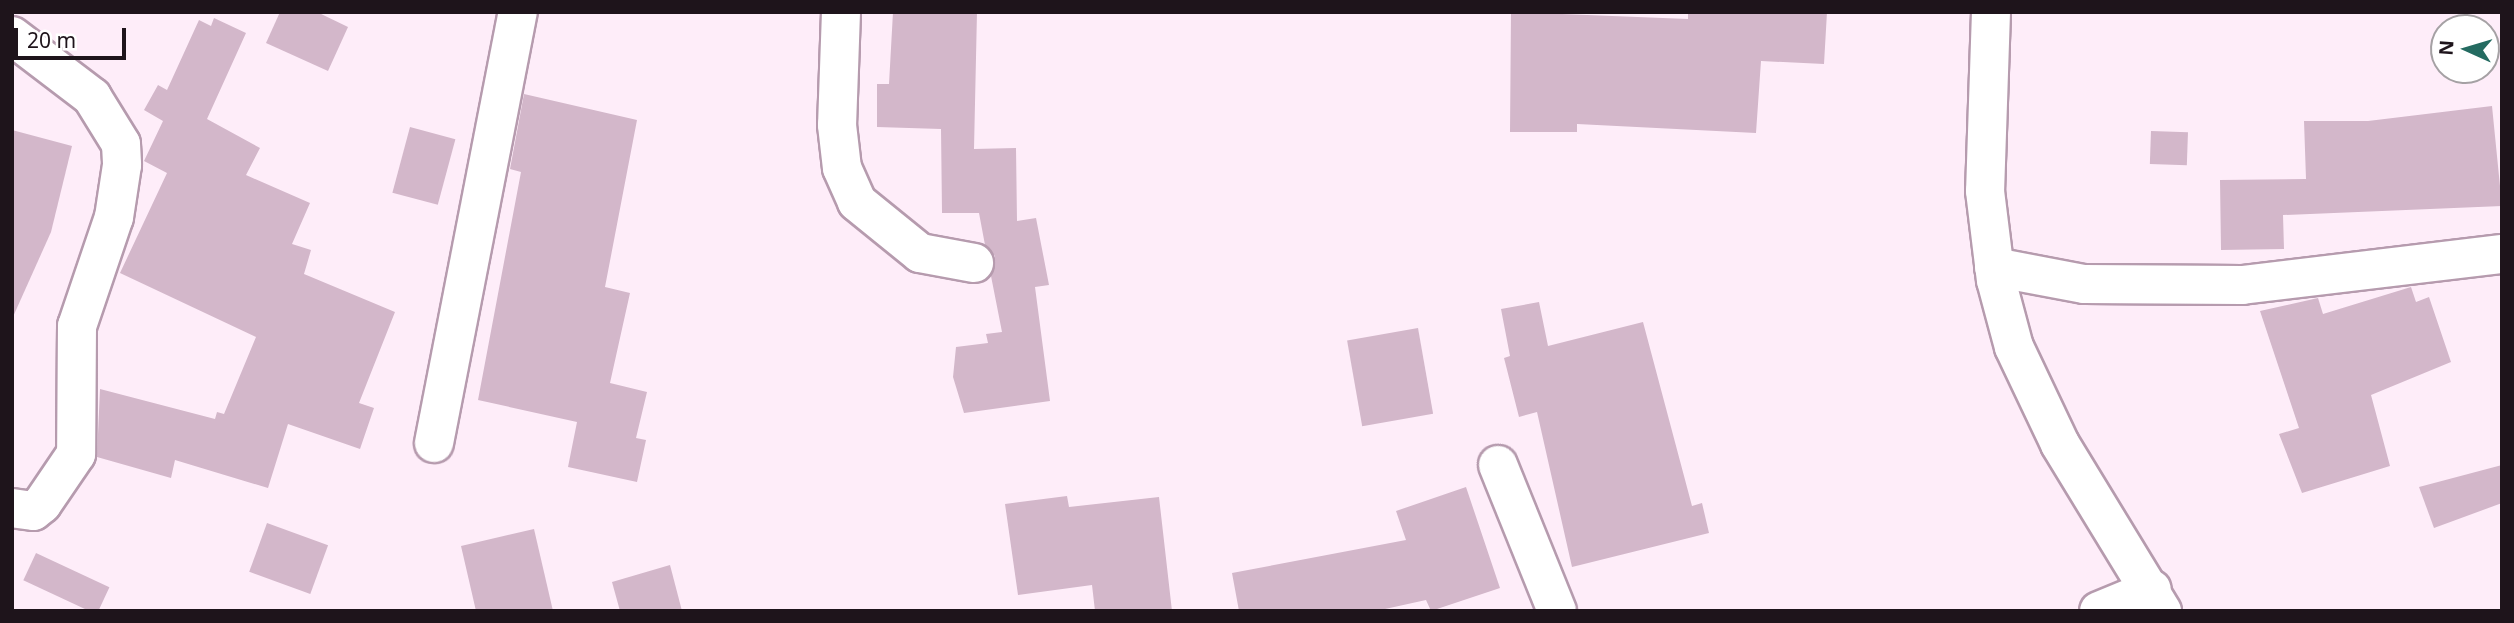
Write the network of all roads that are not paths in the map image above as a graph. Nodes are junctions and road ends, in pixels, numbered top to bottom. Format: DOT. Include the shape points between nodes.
graph roads {
  1 [pos="517,12"];
  2 [pos="841,12"];
  3 [pos="1991,12"];
  4 [pos="12,36"];
  5 [pos="2502,254"];
  6 [pos="974,263"];
  7 [pos="1994,267"];
  8 [pos="434,443"];
  9 [pos="1498,465"];
  10 [pos="12,508"];
  11 [pos="2157,600"];
  12 [pos="1558,611"];
  13 [pos="2099,611"];
  1 -- 8 [label="street"];
  2 -- 6 [label="street" via="837,125 842,167 857,202 920,253"];
  3 -- 7 [label="street" via="1985,191"];
  4 -- 10 [label="street" via="92,97 121,144 122,165 114,217 75,340 76,454 42,504 33,511"];
  5 -- 7 [label="street" via="2242,285 2084,284"];
  7 -- 11 [label="street" via="2014,347 2060,444"];
  9 -- 12 [label="street"];
  11 -- 13 [label="street"];
}
